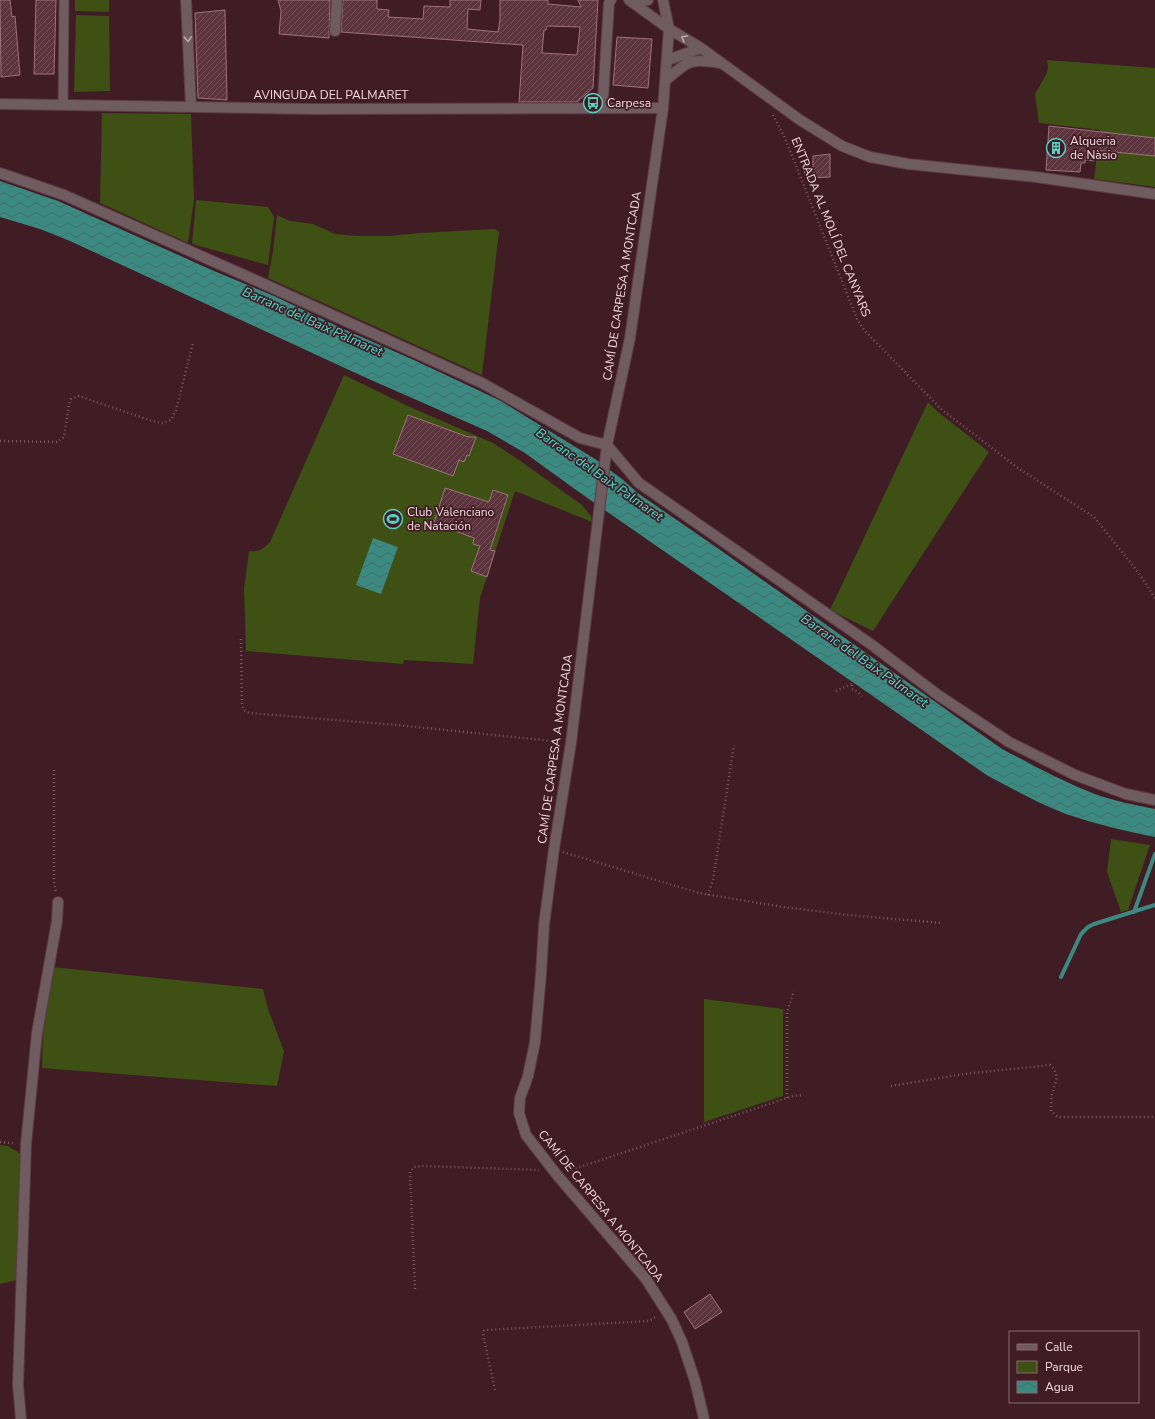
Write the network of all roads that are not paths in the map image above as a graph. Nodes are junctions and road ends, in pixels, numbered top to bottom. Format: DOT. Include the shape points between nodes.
graph roads {
  1 [pos="64,0"];
  2 [pos="186,0"];
  3 [pos="337,0"];
  4 [pos="611,0"];
  5 [pos="648,0"];
  6 [pos="663,0"];
  7 [pos="631,1"];
  8 [pos="670,29"];
  9 [pos="335,31"];
  10 [pos="669,47"];
  11 [pos="701,48"];
  12 [pos="678,55"];
  13 [pos="668,60"];
  14 [pos="687,63"];
  15 [pos="722,63"];
  16 [pos="665,82"];
  17 [pos="603,98"];
  18 [pos="0,104"];
  19 [pos="63,105"];
  20 [pos="191,107"];
  21 [pos="663,108"];
  22 [pos="0,173"];
  23 [pos="1155,194"];
  24 [pos="607,450"];
  25 [pos="1155,800"];
  26 [pos="58,902"];
  27 [pos="21,1419"];
  28 [pos="704,1419"];
  1 -- 19 [label="street"];
  2 -- 20 [label="street, one-way"];
  3 -- 9 [label="street"];
  4 -- 17 [label="street"];
  5 -- 7 [label="street"];
  6 -- 8 [label="street, CAMÍ DE CARPESA A MONTCADA"];
  7 -- 8 [label="street"];
  8 -- 10 [label="street, CAMÍ DE CARPESA A MONTCADA"];
  11 -- 8 [label="street, one-way"];
  10 -- 12 [label="street"];
  10 -- 13 [label="street, CAMÍ DE CARPESA A MONTCADA"];
  11 -- 12 [label="street"];
  11 -- 15 [label="street"];
  12 -- 13 [label="street"];
  12 -- 14 [label="street"];
  13 -- 16 [label="street, CAMÍ DE CARPESA A MONTCADA"];
  14 -- 15 [label="street" via="700,60"];
  14 -- 16 [label="street"];
  15 -- 23 [label="street" via="800,120 842,146 870,157 908,164 1036,177"];
  16 -- 21 [label="street, CAMÍ DE CARPESA A MONTCADA"];
  18 -- 19 [label="street, AVINGUDA DEL PALMARET"];
  19 -- 20 [label="street, AVINGUDA DEL PALMARET"];
  20 -- 21 [label="street, AVINGUDA DEL PALMARET"];
  21 -- 24 [label="street, CAMÍ DE CARPESA A MONTCADA" via="630,338"];
  22 -- 24 [label="street" via="64,195 482,383 580,438"];
  24 -- 25 [label="street" via="639,483 877,649 938,695 1009,742 1082,777 1126,794"];
  24 -- 28 [label="street, CAMÍ DE CARPESA A MONTCADA" via="571,743 544,925 535,1042 528,1076 520,1098 519,1113 526,1134 555,1173 646,1279 672,1320 695,1381"];
  26 -- 27 [label="street" via="57,921 37,1033 26,1148 18,1385"];
}
